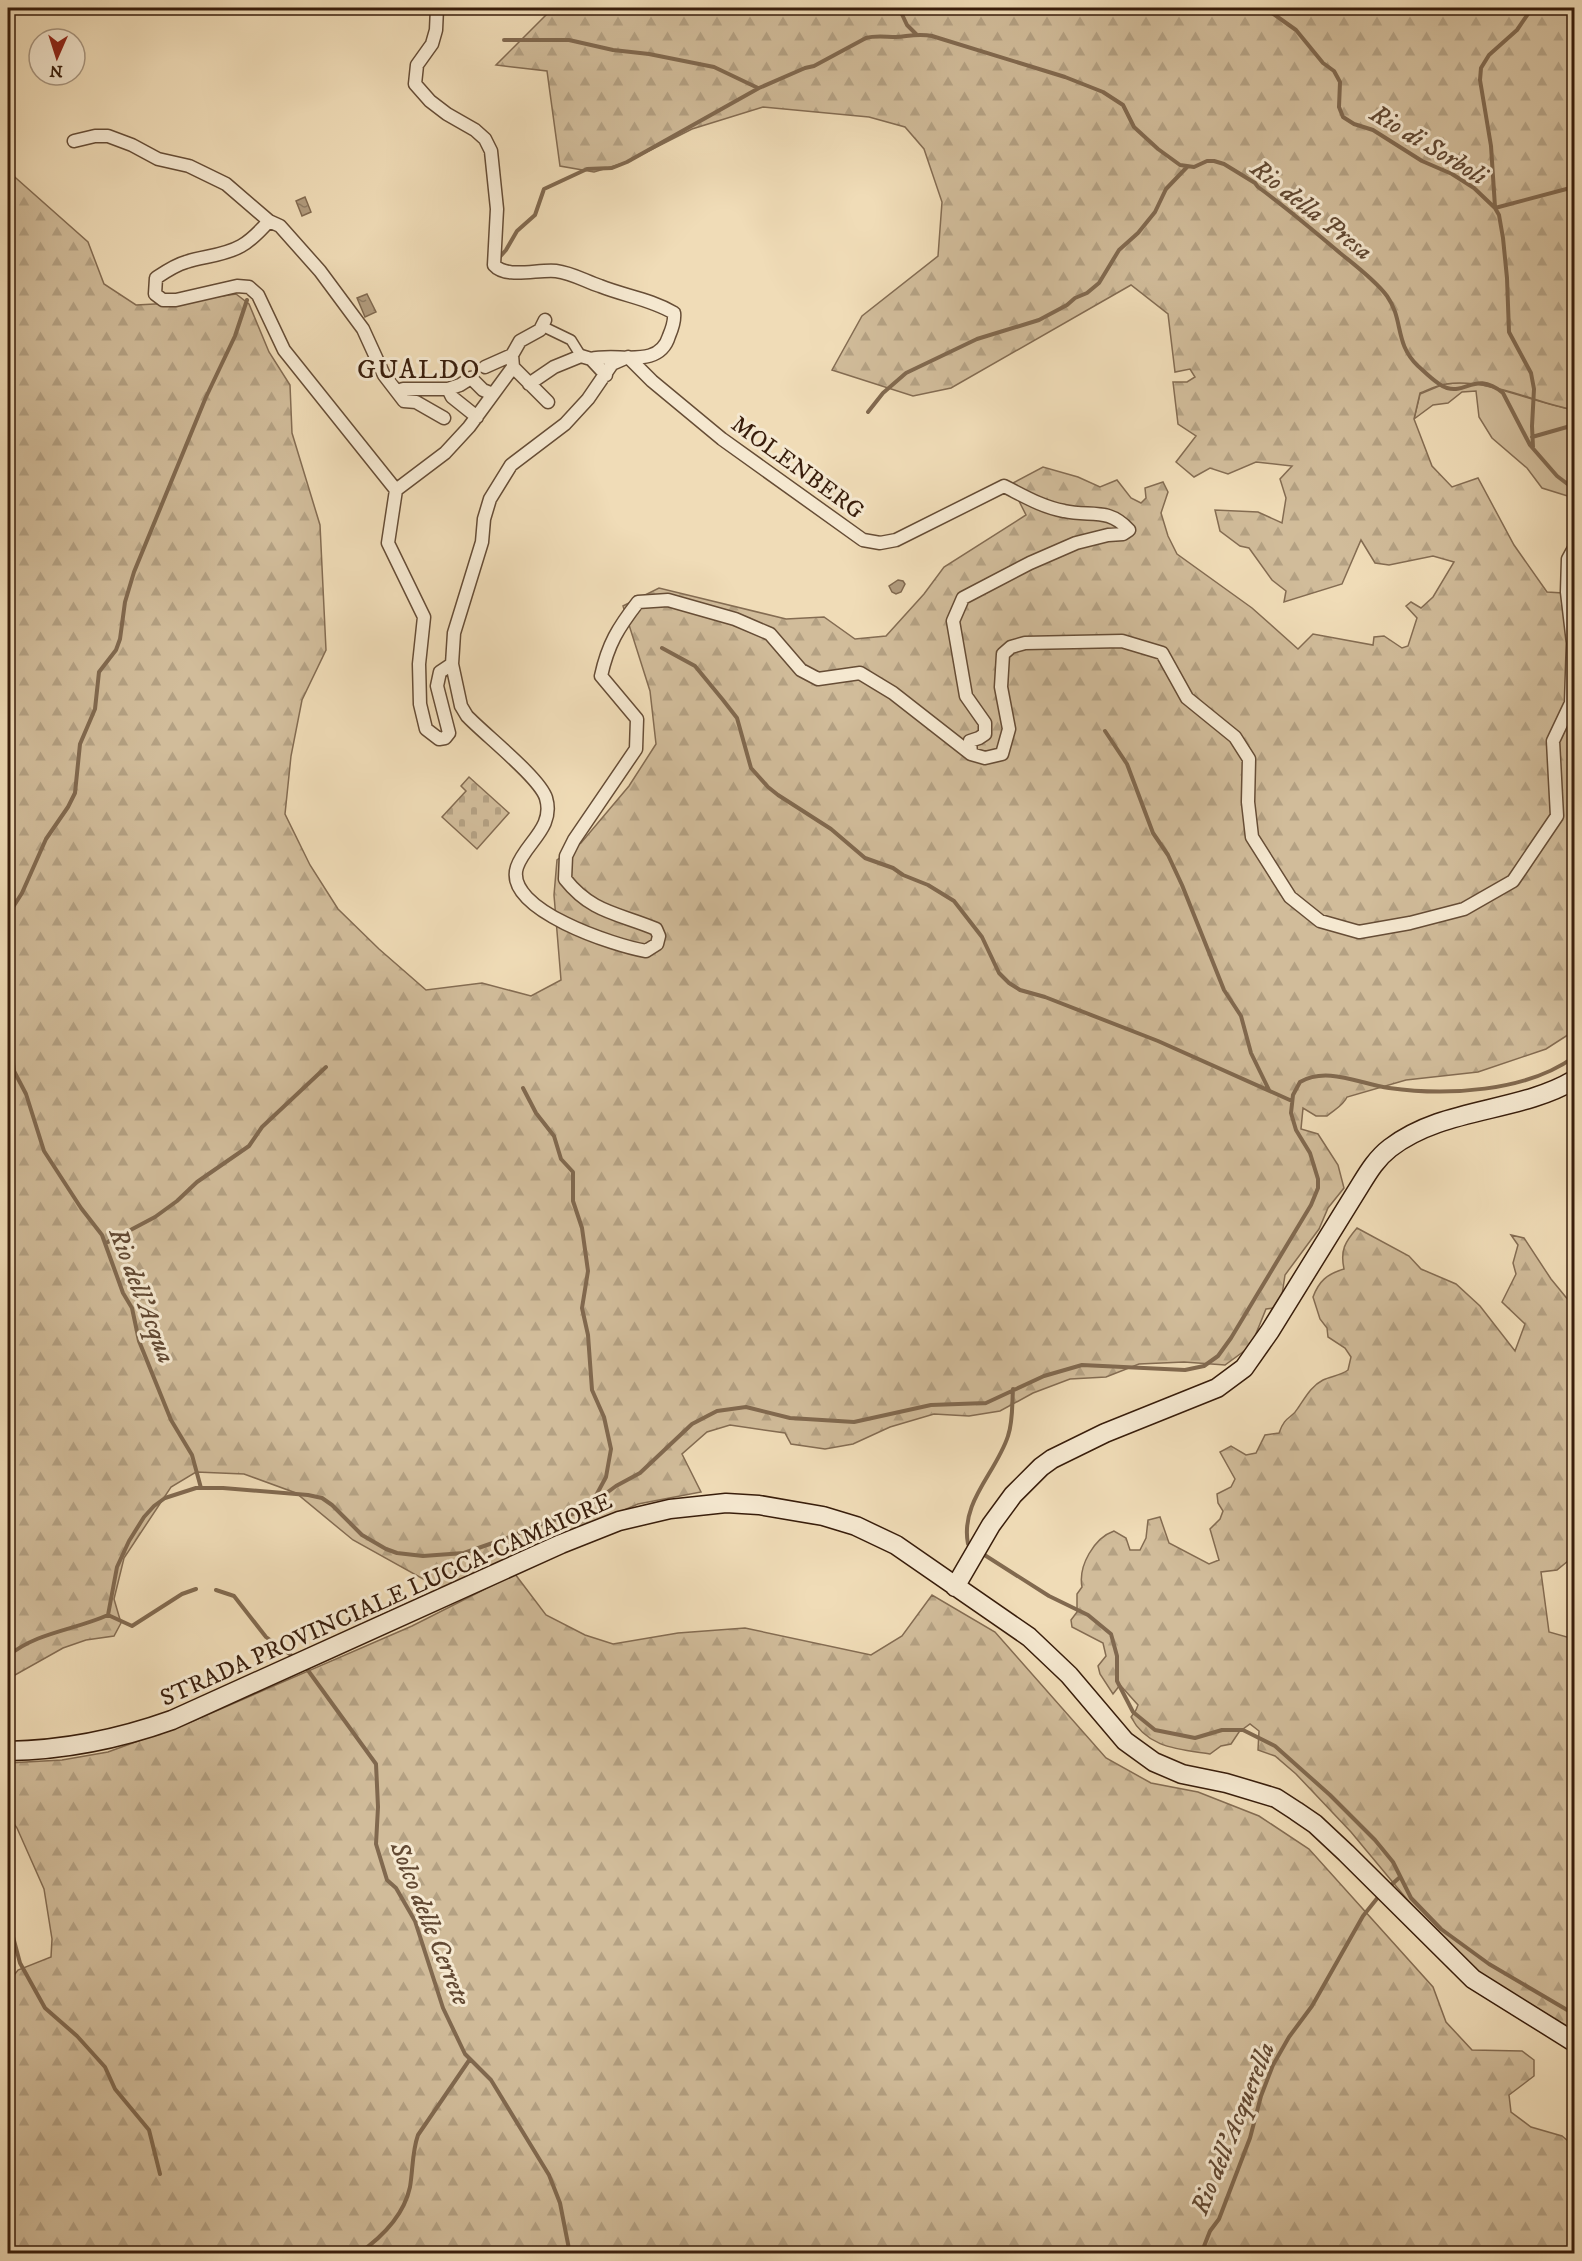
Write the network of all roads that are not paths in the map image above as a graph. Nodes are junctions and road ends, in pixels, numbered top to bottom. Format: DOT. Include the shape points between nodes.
graph roads {
  1 [pos="437,8"];
  2 [pos="74,141"];
  3 [pos="269,221"];
  4 [pos="543,323"];
  5 [pos="628,357"];
  6 [pos="586,358"];
  7 [pos="512,361"];
  8 [pos="485,367"];
  9 [pos="606,375"];
  10 [pos="529,384"];
  11 [pos="448,389"];
  12 [pos="398,391"];
  13 [pos="493,394"];
  14 [pos="548,402"];
  15 [pos="477,417"];
  16 [pos="444,418"];
  17 [pos="396,490"];
  18 [pos="1575,548"];
  19 [pos="452,664"];
  20 [pos="971,754"];
  21 [pos="1575,1080"];
  22 [pos="955,1587"];
  23 [pos="8,1751"];
  24 [pos="1575,2042"];
  1 -- 5 [label="street" via="432,44 417,66 415,84 430,101 475,130 491,152 497,209 494,265 507,272 573,274 674,313 662,351 645,358"];
  2 -- 3 [label="street" via="108,136 158,159 189,166 226,183"];
  3 -- 12 [label="street" via="285,232 347,306 384,375"];
  3 -- 17 [label="street" via="242,246 168,270 156,278 155,294 162,300 176,300 237,286 249,287 258,295 284,350"];
  4 -- 6 [label="street" via="572,340"];
  4 -- 7 [label="street" via="534,334 520,341"];
  5 -- 6 [label="street"];
  5 -- 9 [label="street" via="612,364"];
  5 -- 20 [label="street, MOLENBERG" via="722,439 863,540 896,540 1004,486 1035,503 1065,512 1106,514 1123,523 1129,530 1123,534 1076,543 963,598 953,621 966,696 985,723 985,734 970,741"];
  6 -- 9 [label="street"];
  6 -- 10 [label="street" via="554,367"];
  7 -- 8 [label="street"];
  7 -- 10 [label="street"];
  7 -- 13 [label="street"];
  9 -- 19 [label="street" via="575,415 511,465 498,483 484,519 482,542 454,633"];
  10 -- 14 [label="street"];
  11 -- 12 [label="street"];
  11 -- 13 [label="street" via="473,378 483,390"];
  11 -- 15 [label="street"];
  12 -- 16 [label="street" via="404,401 416,402"];
  13 -- 15 [label="street"];
  15 -- 17 [label="street" via="445,453"];
  17 -- 19 [label="street" via="388,543 424,617 420,704 426,729 439,739 449,733 437,686 440,672"];
  18 -- 20 [label="street" via="1568,560 1567,592 1573,643 1571,703 1552,741 1557,816 1513,881 1464,909 1359,932 1320,921 1290,897 1252,837 1249,759 1235,736 1187,698 1162,653 1122,641 1025,643 1011,647 1003,654 1001,687 1009,729 1002,754 985,758"];
  19 -- 20 [label="street" via="467,716 536,782 546,797 547,816 541,833 518,866 520,890 542,910 567,924 642,950 657,945 656,929 597,908 578,895 565,879 566,856 574,840 636,749 637,719 601,676 606,651 638,602 668,600 735,619 770,634 801,670 818,679 860,673 893,693"];
  21 -- 22 [label="main road" via="1546,1094 1423,1130 1389,1149 1360,1184 1244,1368 1216,1388 1105,1432 1041,1467 1028,1477 991,1525"];
  22 -- 23 [label="main road, STRADA PROVINCIALE LUCCA-CAMAIORE" via="884,1538 823,1516 734,1503 670,1509 595,1530 172,1720 101,1740"];
  22 -- 24 [label="main road, STRADA PROVINCIALE LUCCA-CAMAIORE" via="1029,1637 1069,1675 1125,1741 1154,1762 1182,1774 1276,1798 1315,1824 1473,1979"];
}
